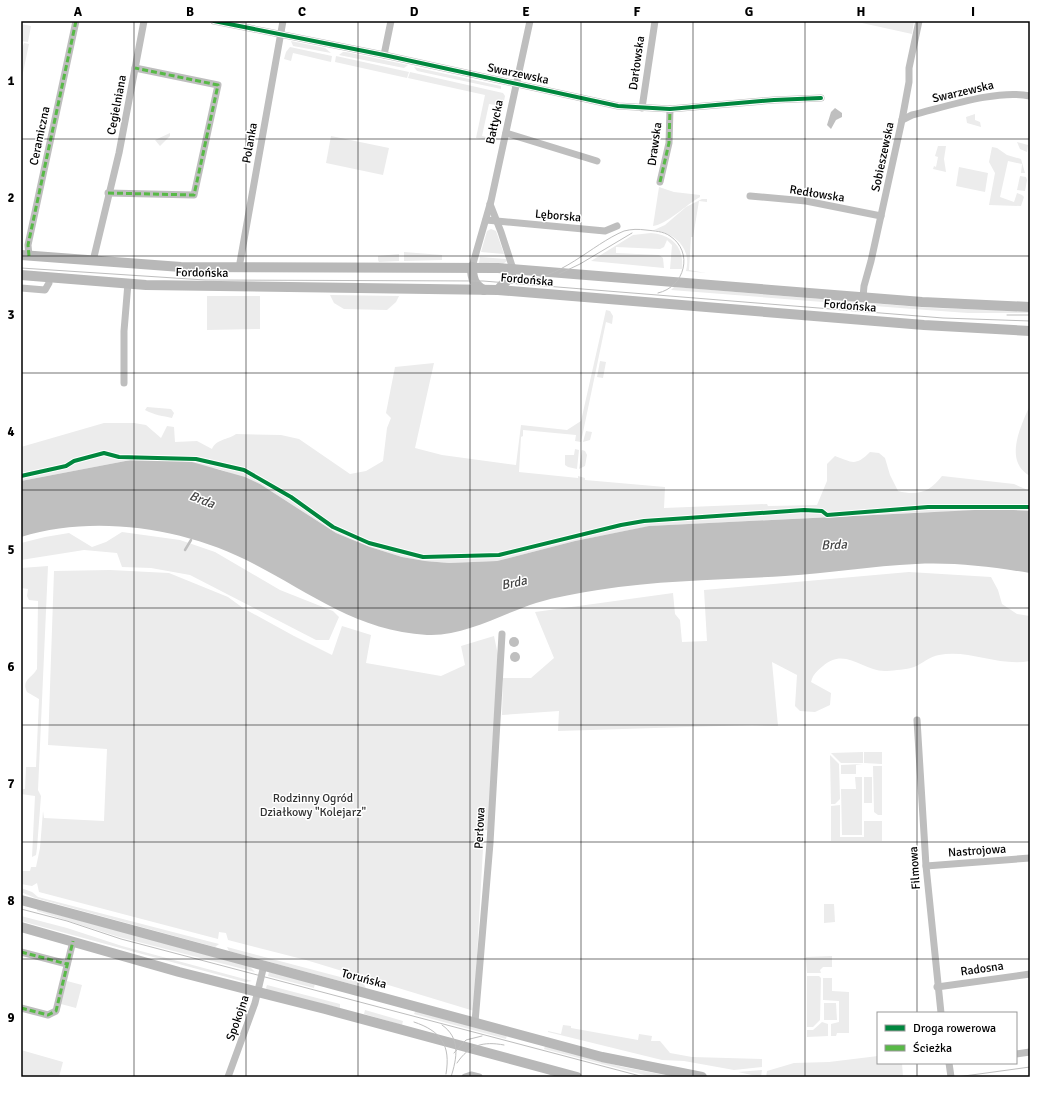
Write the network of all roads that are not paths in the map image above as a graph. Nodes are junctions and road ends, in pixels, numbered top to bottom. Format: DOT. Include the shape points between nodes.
graph roads {
  1 [pos="76,21"];
  2 [pos="144,21"];
  3 [pos="214,21"];
  4 [pos="283,21"];
  5 [pos="391,21"];
  6 [pos="530,21"];
  7 [pos="655,21"];
  8 [pos="919,21"];
  9 [pos="281,34"];
  10 [pos="384,55"];
  11 [pos="135,68"];
  12 [pos="517,85"];
  13 [pos="1030,96"];
  14 [pos="821,98"];
  15 [pos="642,108"];
  16 [pos="670,109"];
  17 [pos="902,120"];
  18 [pos="506,133"];
  19 [pos="597,161"];
  20 [pos="660,182"];
  21 [pos="108,193"];
  22 [pos="750,196"];
  23 [pos="490,204"];
  24 [pos="881,216"];
  25 [pos="486,220"];
  26 [pos="497,221"];
  27 [pos="617,226"];
  28 [pos="25,255"];
  29 [pos="93,261"];
  30 [pos="472,267"];
  31 [pos="239,268"];
  32 [pos="513,269"];
  33 [pos="21,275"];
  34 [pos="49,277"];
  35 [pos="128,284"];
  36 [pos="21,288"];
  37 [pos="484,290"];
  38 [pos="501,290"];
  39 [pos="863,298"];
  40 [pos="1030,307"];
  41 [pos="1030,330"];
  42 [pos="124,383"];
  43 [pos="502,634"];
  44 [pos="917,720"];
  45 [pos="1030,858"];
  46 [pos="926,866"];
  47 [pos="21,900"];
  48 [pos="21,927"];
  49 [pos="73,941"];
  50 [pos="21,952"];
  51 [pos="67,964"];
  52 [pos="264,965"];
  53 [pos="1030,974"];
  54 [pos="937,987"];
  55 [pos="258,993"];
  56 [pos="21,1008"];
  57 [pos="941,1012"];
  58 [pos="475,1022"];
  59 [pos="1030,1052"];
  60 [pos="1017,1054"];
  61 [pos="949,1064"];
  62 [pos="228,1077"];
  63 [pos="465,1077"];
  64 [pos="479,1077"];
  65 [pos="574,1077"];
  66 [pos="702,1077"];
  67 [pos="951,1077"];
  1 -- 28 [label="street, Ceramiczna"];
  2 -- 11 [label="street, Cegielniana"];
  3 -- 9 [label="street, Swarzewska"];
  4 -- 9 [label="street, Polanka"];
  5 -- 10 [label="street"];
  6 -- 12 [label="street, Bałtycka"];
  7 -- 15 [label="street, Darłowska"];
  8 -- 17 [label="street, Sobieszewska"];
  9 -- 10 [label="street, Swarzewska"];
  9 -- 31 [label="street, Polanka"];
  10 -- 12 [label="street, Swarzewska"];
  11 -- 21 [label="street, Cegielniana" via="119,152"];
  11 -- 21 [label="street" via="218,85 194,195"];
  12 -- 15 [label="street, Swarzewska" via="618,106"];
  12 -- 18 [label="street, Bałtycka"];
  13 -- 17 [label="street, Swarzewska" via="1002,94 912,115"];
  14 -- 16 [label="street, Swarzewska"];
  15 -- 16 [label="street, Swarzewska"];
  16 -- 20 [label="street, Drawska" via="669,143"];
  17 -- 24 [label="street, Sobieszewska"];
  18 -- 19 [label="street"];
  18 -- 23 [label="street, Bałtycka"];
  21 -- 29 [label="street, Cegielniana"];
  22 -- 24 [label="street, Redłowska" via="806,201"];
  23 -- 25 [label="street, Bałtycka"];
  23 -- 26 [label="street"];
  24 -- 39 [label="street, Sobieszewska"];
  25 -- 26 [label="street, Lęborska"];
  25 -- 30 [label="street, Bałtycka"];
  26 -- 27 [label="street, Lęborska" via="605,231"];
  26 -- 32 [label="street"];
  28 -- 29 [label="main road, Fordońska"];
  29 -- 31 [label="main road, Fordońska"];
  30 -- 31 [label="main road, Fordońska"];
  30 -- 32 [label="main road, Fordońska"];
  30 -- 37 [label="main road" via="474,281"];
  32 -- 38 [label="main road"];
  32 -- 39 [label="main road, Fordońska"];
  33 -- 34 [label="main road, Fordońska"];
  34 -- 35 [label="main road, Fordońska"];
  34 -- 36 [label="street" via="49,284 45,290"];
  35 -- 37 [label="main road, Fordońska"];
  35 -- 42 [label="street" via="124,331"];
  37 -- 38 [label="main road, Fordońska"];
  38 -- 41 [label="main road, Fordońska" via="938,326"];
  39 -- 40 [label="main road, Fordońska"];
  43 -- 58 [label="street, Perłowa" via="490,843"];
  44 -- 46 [label="street, Filmowa"];
  45 -- 46 [label="street, Nastrojowa"];
  46 -- 54 [label="street, Filmowa"];
  47 -- 52 [label="main road, Toruńska"];
  48 -- 49 [label="main road"];
  49 -- 51 [label="street"];
  49 -- 55 [label="main road"];
  50 -- 51 [label="street"];
  51 -- 56 [label="street" via="56,1011 48,1015"];
  52 -- 55 [label="street, Spokojna"];
  52 -- 58 [label="main road, Toruńska"];
  53 -- 54 [label="street, Radosna"];
  54 -- 57 [label="street, Filmowa"];
  55 -- 62 [label="street, Spokojna"];
  55 -- 65 [label="main road"];
  58 -- 66 [label="main road, Toruńska" via="602,1057"];
  59 -- 60 [label="street"];
  61 -- 67 [label="street"];
  63 -- 64 [label="street"];
}
